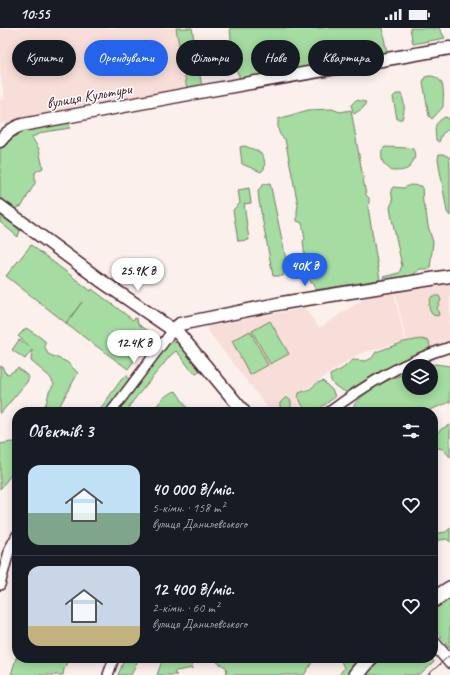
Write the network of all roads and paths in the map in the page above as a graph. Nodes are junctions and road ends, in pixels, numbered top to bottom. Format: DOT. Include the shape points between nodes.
graph roads {
  1 [pos="450,48"];
  2 [pos="0,141"];
  3 [pos="0,206"];
  4 [pos="450,276"];
  5 [pos="173,330"];
  6 [pos="450,347"];
  7 [pos="115,407"];
  8 [pos="240,407"];
  9 [pos="336,407"];
  10 [pos="12,544"];
  11 [pos="0,585"];
  12 [pos="450,589"];
  13 [pos="438,597"];
  14 [pos="438,648"];
  15 [pos="450,662"];
  16 [pos="112,663"];
  17 [pos="366,663"];
  18 [pos="108,675"];
  19 [pos="356,675"];
  1 -- 2 [label="street, вулиця Культури" via="22,125 7,133"];
  3 -- 5 [label="street"];
  4 -- 5 [label="street" via="277,304 180,324"];
  5 -- 7 [label="street"];
  5 -- 8 [label="street"];
  6 -- 9 [label="street" via="416,359 371,382"];
  10 -- 11 [label="street"];
  12 -- 13 [label="main road"];
  14 -- 15 [label="street"];
  16 -- 18 [label="street"];
  17 -- 19 [label="main road"];
}
